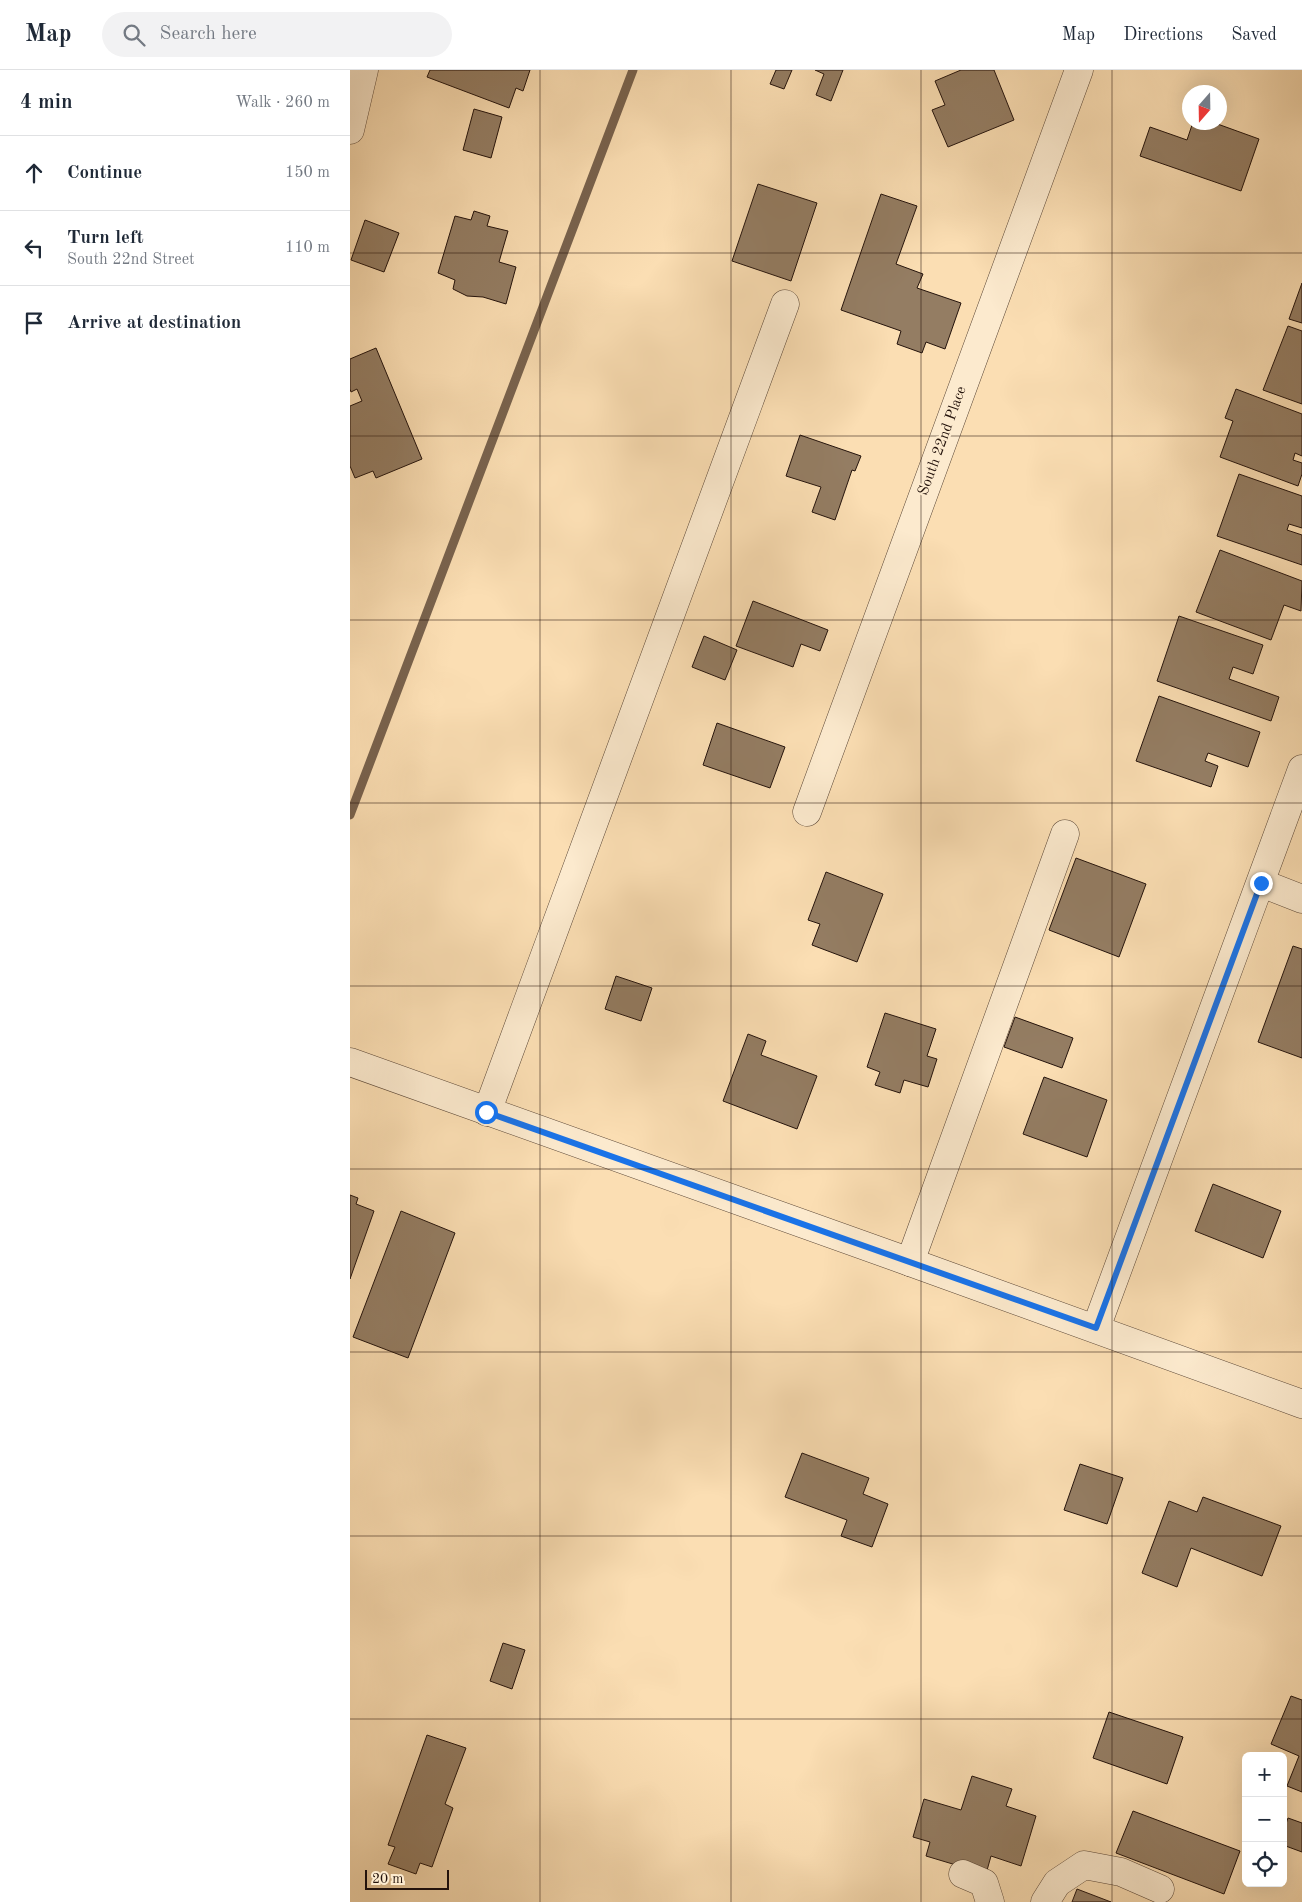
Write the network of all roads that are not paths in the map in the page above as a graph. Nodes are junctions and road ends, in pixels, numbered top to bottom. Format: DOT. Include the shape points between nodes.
graph roads {
  1 [pos="364,70"];
  2 [pos="1078,70"];
  3 [pos="350,130"];
  4 [pos="785,304"];
  5 [pos="1302,769"];
  6 [pos="807,812"];
  7 [pos="1065,834"];
  8 [pos="1261,883"];
  9 [pos="1302,899"];
  10 [pos="350,1062"];
  11 [pos="486,1112"];
  12 [pos="910,1262"];
  13 [pos="1096,1328"];
  14 [pos="1302,1404"];
  15 [pos="963,1874"];
  16 [pos="1160,1889"];
  17 [pos="990,1902"];
  18 [pos="1045,1902"];
  1 -- 3 [label="street"];
  2 -- 6 [label="street, South 22nd Place"];
  4 -- 11 [label="street"];
  5 -- 8 [label="street"];
  7 -- 12 [label="street"];
  8 -- 9 [label="street"];
  8 -- 13 [label="street"];
  10 -- 11 [label="street"];
  11 -- 12 [label="street"];
  12 -- 13 [label="street"];
  13 -- 14 [label="street"];
  15 -- 17 [label="street" via="984,1883"];
  16 -- 18 [label="street" via="1121,1872 1084,1865 1057,1883"];
}
